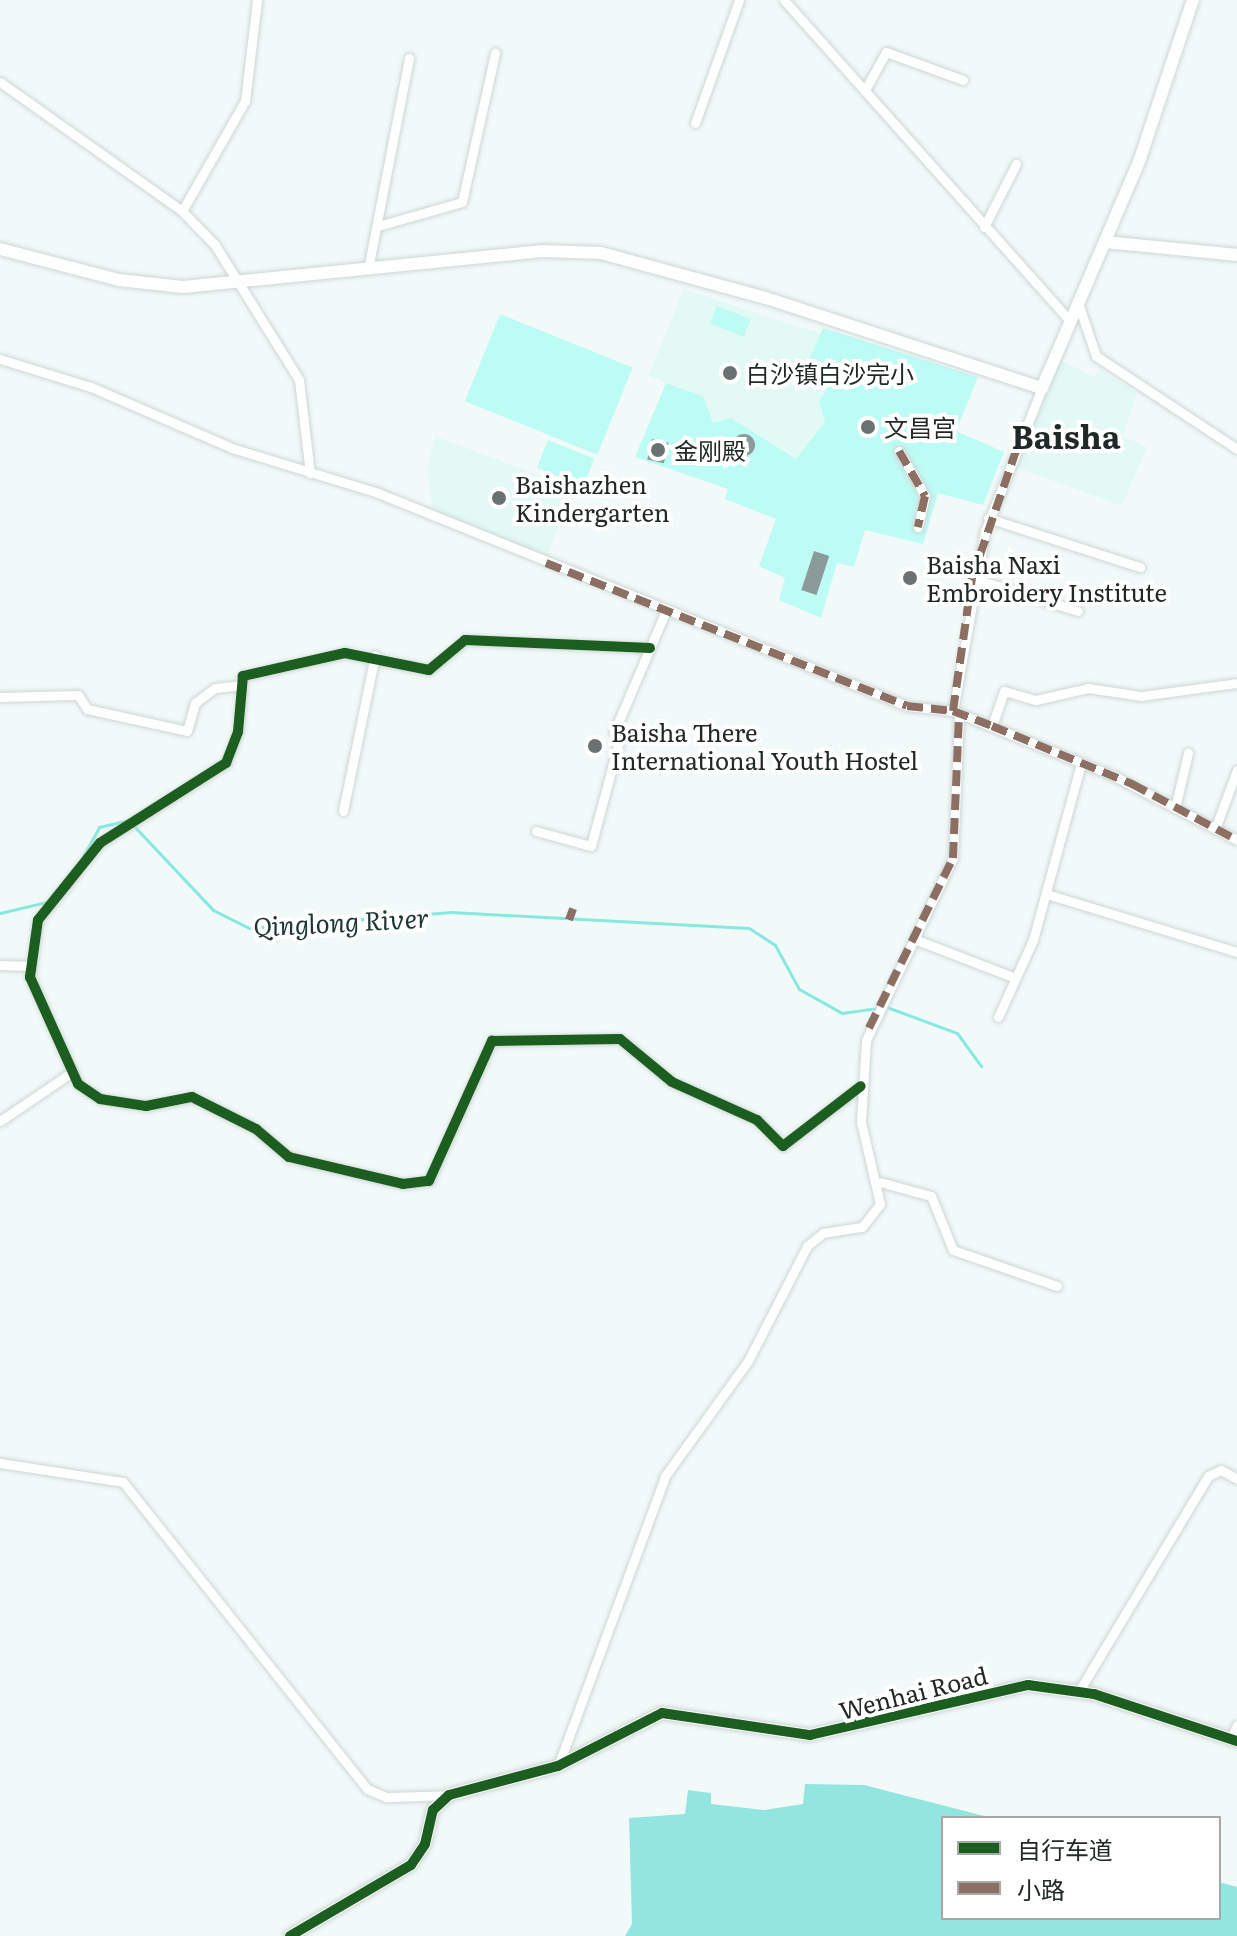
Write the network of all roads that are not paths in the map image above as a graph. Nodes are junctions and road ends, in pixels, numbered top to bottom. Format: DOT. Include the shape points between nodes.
graph roads {
  1 [pos="257,0"];
  2 [pos="739,0"];
  3 [pos="784,0"];
  4 [pos="1193,0"];
  5 [pos="495,53"];
  6 [pos="409,58"];
  7 [pos="963,80"];
  8 [pos="0,82"];
  9 [pos="865,90"];
  10 [pos="695,123"];
  11 [pos="1016,164"];
  12 [pos="182,211"];
  13 [pos="378,226"];
  14 [pos="984,227"];
  15 [pos="1105,242"];
  16 [pos="0,249"];
  17 [pos="1237,255"];
  18 [pos="368,269"];
  19 [pos="241,283"];
  20 [pos="1078,301"];
  21 [pos="1069,320"];
  22 [pos="0,359"];
  23 [pos="1042,388"];
  24 [pos="1237,449"];
  25 [pos="899,451"];
  26 [pos="310,473"];
  27 [pos="988,518"];
  28 [pos="918,527"];
  29 [pos="1140,567"];
  30 [pos="972,578"];
  31 [pos="1078,611"];
  32 [pos="665,613"];
  33 [pos="650,648"];
  34 [pos="375,655"];
  35 [pos="1237,683"];
  36 [pos="242,685"];
  37 [pos="0,697"];
  38 [pos="956,712"];
  39 [pos="992,726"];
  40 [pos="1188,753"];
  41 [pos="1081,763"];
  42 [pos="1237,770"];
  43 [pos="1175,808"];
  44 [pos="343,811"];
  45 [pos="1215,829"];
  46 [pos="536,831"];
  47 [pos="1237,840"];
  48 [pos="1047,894"];
  49 [pos="914,939"];
  50 [pos="1237,952"];
  51 [pos="0,965"];
  52 [pos="30,966"];
  53 [pos="1013,977"];
  54 [pos="998,1017"];
  55 [pos="72,1072"];
  56 [pos="861,1086"];
  57 [pos="0,1121"];
  58 [pos="880,1182"];
  59 [pos="1057,1286"];
  60 [pos="0,1463"];
  61 [pos="1237,1479"];
  62 [pos="1079,1691"];
  63 [pos="1237,1725"];
  64 [pos="1234,1740"];
  65 [pos="558,1766"];
  66 [pos="449,1795"];
  67 [pos="290,1936"];
  1 -- 12 [label="street" via="245,101"];
  2 -- 10 [label="street"];
  3 -- 9 [label="street"];
  4 -- 15 [label="main road"];
  5 -- 13 [label="street" via="462,202"];
  6 -- 13 [label="street"];
  7 -- 9 [label="street" via="886,52"];
  8 -- 12 [label="street"];
  9 -- 14 [label="street"];
  11 -- 14 [label="street"];
  12 -- 19 [label="street"];
  13 -- 18 [label="street"];
  14 -- 21 [label="street"];
  15 -- 17 [label="main road"];
  15 -- 20 [label="main road"];
  16 -- 19 [label="main road" via="148,285"];
  18 -- 19 [label="main road"];
  18 -- 23 [label="main road" via="543,251 617,256"];
  19 -- 26 [label="street" via="299,380"];
  20 -- 21 [label="main road"];
  20 -- 24 [label="street" via="1096,356"];
  21 -- 23 [label="main road"];
  22 -- 26 [label="street"];
  23 -- 27 [label="street"];
  25 -- 28 [label="street" via="925,496"];
  26 -- 32 [label="street" via="378,493"];
  27 -- 29 [label="street"];
  27 -- 30 [label="street"];
  30 -- 31 [label="street"];
  30 -- 38 [label="street"];
  32 -- 33 [label="street"];
  32 -- 38 [label="street" via="907,706"];
  33 -- 34 [label="street" via="465,640 429,670"];
  33 -- 46 [label="street" via="614,732 621,734 591,846"];
  34 -- 36 [label="street" via="296,659 243,676"];
  34 -- 44 [label="street"];
  35 -- 39 [label="street" via="1141,696 1088,688 1036,700 1004,691"];
  36 -- 37 [label="street" via="218,687 195,703 187,731 87,709 78,695"];
  36 -- 52 [label="street" via="226,763 95,848 71,888 40,917"];
  38 -- 39 [label="street"];
  38 -- 49 [label="street" via="956,845"];
  39 -- 41 [label="street"];
  40 -- 43 [label="street"];
  41 -- 43 [label="street"];
  41 -- 48 [label="street"];
  42 -- 45 [label="street"];
  43 -- 45 [label="street"];
  45 -- 47 [label="street"];
  48 -- 50 [label="street"];
  48 -- 53 [label="street"];
  49 -- 53 [label="street"];
  49 -- 56 [label="street" via="869,1028"];
  51 -- 52 [label="street"];
  52 -- 55 [label="street"];
  53 -- 54 [label="street"];
  55 -- 56 [label="street" via="83,1090 100,1099 146,1106 192,1097 256,1129 289,1157 403,1184 429,1181 492,1041 620,1039 672,1082 757,1120 783,1146"];
  55 -- 57 [label="street"];
  56 -- 58 [label="street" via="867,1158"];
  58 -- 59 [label="street" via="931,1196 953,1250"];
  58 -- 65 [label="street" via="880,1204 868,1224 823,1233 807,1246 748,1361 665,1476"];
  60 -- 66 [label="street" via="123,1482 367,1789 386,1797"];
  61 -- 62 [label="street" via="1221,1470 1208,1476"];
  62 -- 64 [label="main road, Wenhai Road"];
  62 -- 65 [label="main road, Wenhai Road" via="1021,1686 810,1735 662,1713"];
  63 -- 64 [label="street"];
  65 -- 66 [label="main road, Wenhai Road"];
  66 -- 67 [label="main road" via="433,1810 425,1844 411,1865"];
}
